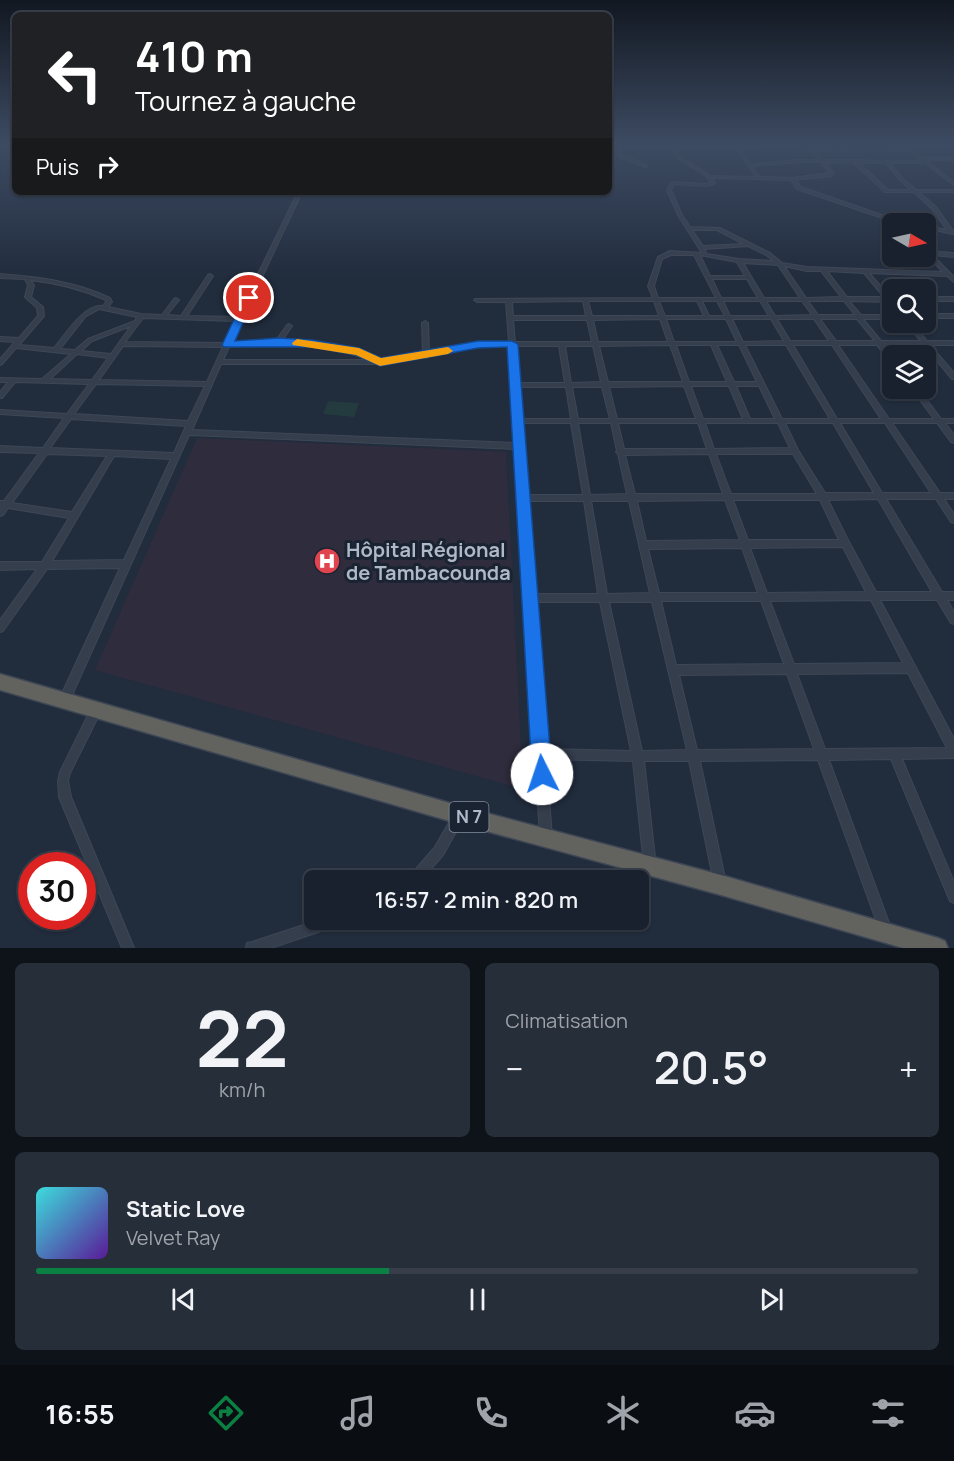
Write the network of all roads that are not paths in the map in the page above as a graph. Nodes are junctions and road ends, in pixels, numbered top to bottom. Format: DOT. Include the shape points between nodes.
graph roads {
  1 [pos="670,189"];
  2 [pos="802,189"];
  3 [pos="883,189"];
  4 [pos="913,189"];
  5 [pos="954,191"];
  6 [pos="916,192"];
  7 [pos="299,195"];
  8 [pos="882,217"];
  9 [pos="689,228"];
  10 [pos="936,229"];
  11 [pos="953,233"];
  12 [pos="750,245"];
  13 [pos="701,252"];
  14 [pos="936,254"];
  15 [pos="954,255"];
  16 [pos="739,261"];
  17 [pos="936,263"];
  18 [pos="780,264"];
  19 [pos="824,270"];
  20 [pos="865,271"];
  21 [pos="947,274"];
  22 [pos="2,276"];
  23 [pos="210,276"];
  24 [pos="26,277"];
  25 [pos="708,278"];
  26 [pos="749,278"];
  27 [pos="954,280"];
  28 [pos="0,282"];
  29 [pos="882,291"];
  30 [pos="762,299"];
  31 [pos="804,299"];
  32 [pos="846,299"];
  33 [pos="936,299"];
  34 [pos="954,299"];
  35 [pos="176,300"];
  36 [pos="477,300"];
  37 [pos="509,300"];
  38 [pos="585,300"];
  39 [pos="654,300"];
  40 [pos="699,300"];
  41 [pos="719,300"];
  42 [pos="882,301"];
  43 [pos="105,308"];
  44 [pos="882,316"];
  45 [pos="936,316"];
  46 [pos="954,316"];
  47 [pos="163,317"];
  48 [pos="183,317"];
  49 [pos="589,317"];
  50 [pos="661,317"];
  51 [pos="707,317"];
  52 [pos="728,317"];
  53 [pos="772,317"];
  54 [pos="816,317"];
  55 [pos="859,317"];
  56 [pos="510,318"];
  57 [pos="139,319"];
  58 [pos="239,319"];
  59 [pos="425,323"];
  60 [pos="289,326"];
  61 [pos="917,333"];
  62 [pos="0,339"];
  63 [pos="21,340"];
  64 [pos="278,342"];
  65 [pos="713,343"];
  66 [pos="741,343"];
  67 [pos="787,343"];
  68 [pos="834,343"];
  69 [pos="879,343"];
  70 [pos="925,343"];
  71 [pos="954,343"];
  72 [pos="121,344"];
  73 [pos="512,344"];
  74 [pos="562,344"];
  75 [pos="595,344"];
  76 [pos="670,344"];
  77 [pos="228,345"];
  78 [pos="15,346"];
  79 [pos="882,347"];
  80 [pos="55,351"];
  81 [pos="75,353"];
  82 [pos="112,356"];
  83 [pos="426,356"];
  84 [pos="219,362"];
  85 [pos="380,362"];
  86 [pos="0,363"];
  87 [pos="954,377"];
  88 [pos="0,380"];
  89 [pos="14,380"];
  90 [pos="43,381"];
  91 [pos="93,382"];
  92 [pos="209,384"];
  93 [pos="686,384"];
  94 [pos="731,384"];
  95 [pos="762,384"];
  96 [pos="515,385"];
  97 [pos="568,385"];
  98 [pos="604,385"];
  99 [pos="0,396"];
  100 [pos="922,399"];
  101 [pos="0,412"];
  102 [pos="69,417"];
  103 [pos="518,421"];
  104 [pos="574,421"];
  105 [pos="613,421"];
  106 [pos="699,421"];
  107 [pos="747,421"];
  108 [pos="780,421"];
  109 [pos="833,421"];
  110 [pos="886,421"];
  111 [pos="939,421"];
  112 [pos="954,421"];
  113 [pos="189,428"];
  114 [pos="954,440"];
  115 [pos="519,446"];
  116 [pos="0,449"];
  117 [pos="44,451"];
  118 [pos="710,451"];
  119 [pos="795,451"];
  120 [pos="620,452"];
  121 [pos="112,454"];
  122 [pos="176,456"];
  123 [pos="937,496"];
  124 [pos="954,496"];
  125 [pos="727,497"];
  126 [pos="823,497"];
  127 [pos="881,497"];
  128 [pos="523,498"];
  129 [pos="587,498"];
  130 [pos="632,498"];
  131 [pos="3,504"];
  132 [pos="0,513"];
  133 [pos="75,516"];
  134 [pos="954,520"];
  135 [pos="845,543"];
  136 [pos="744,544"];
  137 [pos="645,545"];
  138 [pos="126,564"];
  139 [pos="0,566"];
  140 [pos="45,566"];
  141 [pos="873,596"];
  142 [pos="940,596"];
  143 [pos="954,596"];
  144 [pos="603,597"];
  145 [pos="656,597"];
  146 [pos="763,597"];
  147 [pos="530,598"];
  148 [pos="954,620"];
  149 [pos="0,628"];
  150 [pos="790,668"];
  151 [pos="910,668"];
  152 [pos="672,670"];
  153 [pos="0,682"];
  154 [pos="64,700"];
  155 [pos="97,709"];
  156 [pos="954,752"];
  157 [pos="821,753"];
  158 [pos="541,754"];
  159 [pos="693,755"];
  160 [pos="895,755"];
  161 [pos="638,756"];
  162 [pos="460,815"];
  163 [pos="546,837"];
  164 [pos="650,866"];
  165 [pos="422,870"];
  166 [pos="721,885"];
  167 [pos="954,897"];
  168 [pos="306,930"];
  169 [pos="887,933"];
  170 [pos="128,948"];
  171 [pos="252,948"];
  172 [pos="938,948"];
  1 -- 9 [label="street" via="672,200"];
  2 -- 8 [label="street"];
  3 -- 6 [label="street"];
  4 -- 6 [label="street"];
  5 -- 6 [label="street"];
  6 -- 11 [label="street"];
  7 -- 58 [label="street"];
  9 -- 12 [label="street" via="718,229"];
  9 -- 13 [label="street"];
  10 -- 11 [label="street"];
  12 -- 13 [label="street"];
  12 -- 18 [label="street"];
  13 -- 16 [label="street"];
  13 -- 25 [label="street"];
  13 -- 39 [label="street" via="670,252 660,258 651,286"];
  14 -- 15 [label="street"];
  16 -- 18 [label="street"];
  16 -- 26 [label="street"];
  17 -- 21 [label="street"];
  18 -- 19 [label="street"];
  18 -- 31 [label="street"];
  19 -- 20 [label="street"];
  19 -- 32 [label="street"];
  20 -- 21 [label="street"];
  20 -- 29 [label="street"];
  21 -- 27 [label="street"];
  22 -- 24 [label="street"];
  22 -- 28 [label="street"];
  23 -- 48 [label="street"];
  24 -- 43 [label="street" via="89,290 110,300"];
  24 -- 63 [label="street" via="31,285 28,297 40,307 41,313"];
  25 -- 26 [label="street"];
  25 -- 41 [label="street"];
  26 -- 30 [label="street"];
  30 -- 31 [label="street"];
  30 -- 41 [label="street"];
  30 -- 53 [label="street"];
  31 -- 32 [label="street"];
  31 -- 54 [label="street"];
  32 -- 42 [label="street"];
  32 -- 55 [label="street"];
  33 -- 34 [label="street"];
  35 -- 47 [label="street"];
  36 -- 37 [label="street"];
  37 -- 38 [label="street"];
  37 -- 56 [label="street"];
  38 -- 39 [label="street"];
  38 -- 49 [label="street"];
  39 -- 40 [label="street"];
  39 -- 50 [label="street"];
  40 -- 41 [label="street"];
  40 -- 51 [label="street"];
  41 -- 52 [label="street"];
  43 -- 57 [label="street"];
  43 -- 80 [label="street" via="89,310"];
  44 -- 55 [label="street"];
  45 -- 46 [label="street"];
  47 -- 48 [label="street"];
  47 -- 57 [label="street"];
  48 -- 58 [label="street"];
  49 -- 50 [label="street"];
  49 -- 56 [label="street"];
  49 -- 75 [label="street"];
  50 -- 51 [label="street"];
  50 -- 76 [label="street"];
  51 -- 52 [label="street"];
  52 -- 53 [label="street"];
  52 -- 66 [label="street"];
  53 -- 54 [label="street"];
  53 -- 67 [label="street"];
  54 -- 55 [label="street"];
  54 -- 68 [label="street"];
  55 -- 69 [label="street"];
  56 -- 73 [label="street"];
  57 -- 72 [label="street"];
  57 -- 81 [label="street" via="90,340"];
  58 -- 77 [label="street"];
  59 -- 83 [label="street"];
  60 -- 64 [label="street"];
  61 -- 70 [label="street"];
  62 -- 63 [label="street"];
  63 -- 78 [label="street"];
  64 -- 77 [label="street"];
  64 -- 85 [label="street" via="359,352"];
  65 -- 66 [label="street"];
  65 -- 76 [label="street"];
  65 -- 94 [label="street"];
  66 -- 67 [label="street"];
  66 -- 95 [label="street"];
  67 -- 68 [label="street"];
  67 -- 109 [label="street"];
  68 -- 69 [label="street"];
  68 -- 110 [label="street"];
  69 -- 70 [label="street"];
  69 -- 79 [label="street"];
  70 -- 71 [label="street"];
  70 -- 87 [label="street"];
  72 -- 77 [label="street"];
  72 -- 82 [label="street"];
  73 -- 74 [label="street"];
  73 -- 83 [label="street" via="478,344"];
  73 -- 96 [label="street"];
  74 -- 75 [label="street"];
  74 -- 97 [label="street"];
  75 -- 76 [label="street"];
  75 -- 98 [label="street"];
  76 -- 93 [label="street"];
  77 -- 84 [label="street"];
  78 -- 80 [label="street"];
  78 -- 86 [label="street"];
  80 -- 81 [label="street"];
  81 -- 82 [label="street"];
  81 -- 90 [label="street"];
  82 -- 91 [label="street"];
  83 -- 85 [label="street"];
  84 -- 85 [label="street"];
  84 -- 92 [label="street"];
  88 -- 89 [label="street"];
  89 -- 90 [label="street"];
  89 -- 99 [label="street"];
  90 -- 91 [label="street"];
  91 -- 92 [label="street"];
  91 -- 102 [label="street"];
  92 -- 113 [label="street"];
  93 -- 94 [label="street"];
  93 -- 98 [label="street"];
  93 -- 106 [label="street"];
  94 -- 95 [label="street"];
  94 -- 107 [label="street"];
  95 -- 108 [label="street"];
  96 -- 97 [label="street"];
  96 -- 103 [label="street"];
  97 -- 98 [label="street"];
  97 -- 104 [label="street"];
  98 -- 105 [label="street"];
  100 -- 111 [label="street"];
  101 -- 102 [label="street"];
  102 -- 113 [label="street"];
  102 -- 117 [label="street"];
  103 -- 104 [label="street"];
  103 -- 115 [label="street"];
  104 -- 105 [label="street"];
  104 -- 129 [label="street"];
  105 -- 106 [label="street"];
  105 -- 120 [label="street"];
  106 -- 107 [label="street"];
  106 -- 118 [label="street"];
  107 -- 108 [label="street"];
  108 -- 109 [label="street"];
  108 -- 119 [label="street"];
  109 -- 110 [label="street"];
  109 -- 127 [label="street"];
  110 -- 111 [label="street"];
  110 -- 123 [label="street"];
  111 -- 112 [label="street"];
  111 -- 114 [label="street"];
  113 -- 115 [label="street"];
  113 -- 122 [label="street"];
  115 -- 128 [label="street"];
  116 -- 117 [label="street"];
  117 -- 121 [label="street"];
  117 -- 131 [label="street"];
  118 -- 119 [label="street"];
  118 -- 120 [label="street"];
  118 -- 125 [label="street"];
  119 -- 126 [label="street"];
  120 -- 130 [label="street"];
  121 -- 122 [label="street"];
  121 -- 133 [label="street"];
  122 -- 138 [label="street"];
  123 -- 124 [label="street"];
  123 -- 127 [label="street"];
  123 -- 134 [label="street"];
  125 -- 126 [label="street"];
  125 -- 130 [label="street"];
  125 -- 136 [label="street"];
  126 -- 127 [label="street"];
  126 -- 135 [label="street"];
  127 -- 142 [label="street"];
  128 -- 129 [label="street"];
  128 -- 147 [label="street"];
  129 -- 130 [label="street"];
  129 -- 144 [label="street"];
  130 -- 137 [label="street"];
  131 -- 132 [label="street"];
  131 -- 133 [label="street"];
  133 -- 140 [label="street"];
  135 -- 136 [label="street"];
  135 -- 141 [label="street"];
  136 -- 137 [label="street"];
  136 -- 146 [label="street"];
  137 -- 145 [label="street"];
  138 -- 140 [label="street"];
  138 -- 154 [label="street"];
  139 -- 140 [label="street"];
  140 -- 149 [label="street"];
  141 -- 142 [label="street"];
  141 -- 146 [label="street"];
  141 -- 151 [label="street"];
  142 -- 143 [label="street"];
  142 -- 148 [label="street"];
  144 -- 145 [label="street"];
  144 -- 147 [label="street"];
  144 -- 161 [label="street"];
  145 -- 146 [label="street"];
  145 -- 152 [label="street"];
  146 -- 150 [label="street"];
  147 -- 158 [label="street"];
  150 -- 151 [label="street"];
  150 -- 152 [label="street"];
  150 -- 157 [label="street"];
  151 -- 156 [label="street"];
  152 -- 159 [label="street"];
  153 -- 154 [label="highway, N 7"];
  154 -- 155 [label="highway, N 7"];
  155 -- 162 [label="highway, N 7"];
  155 -- 170 [label="street" via="65,772 65,797"];
  156 -- 160 [label="street"];
  157 -- 159 [label="street"];
  157 -- 160 [label="street"];
  157 -- 169 [label="street"];
  158 -- 161 [label="street"];
  158 -- 163 [label="street"];
  159 -- 161 [label="street"];
  159 -- 166 [label="street"];
  160 -- 167 [label="street"];
  161 -- 164 [label="street"];
  162 -- 163 [label="highway, N 7"];
  162 -- 165 [label="street"];
  163 -- 164 [label="highway, N 7"];
  164 -- 166 [label="highway, N 7"];
  166 -- 169 [label="highway, N 7"];
  168 -- 171 [label="street"];
  169 -- 172 [label="highway, N 7"];
}
